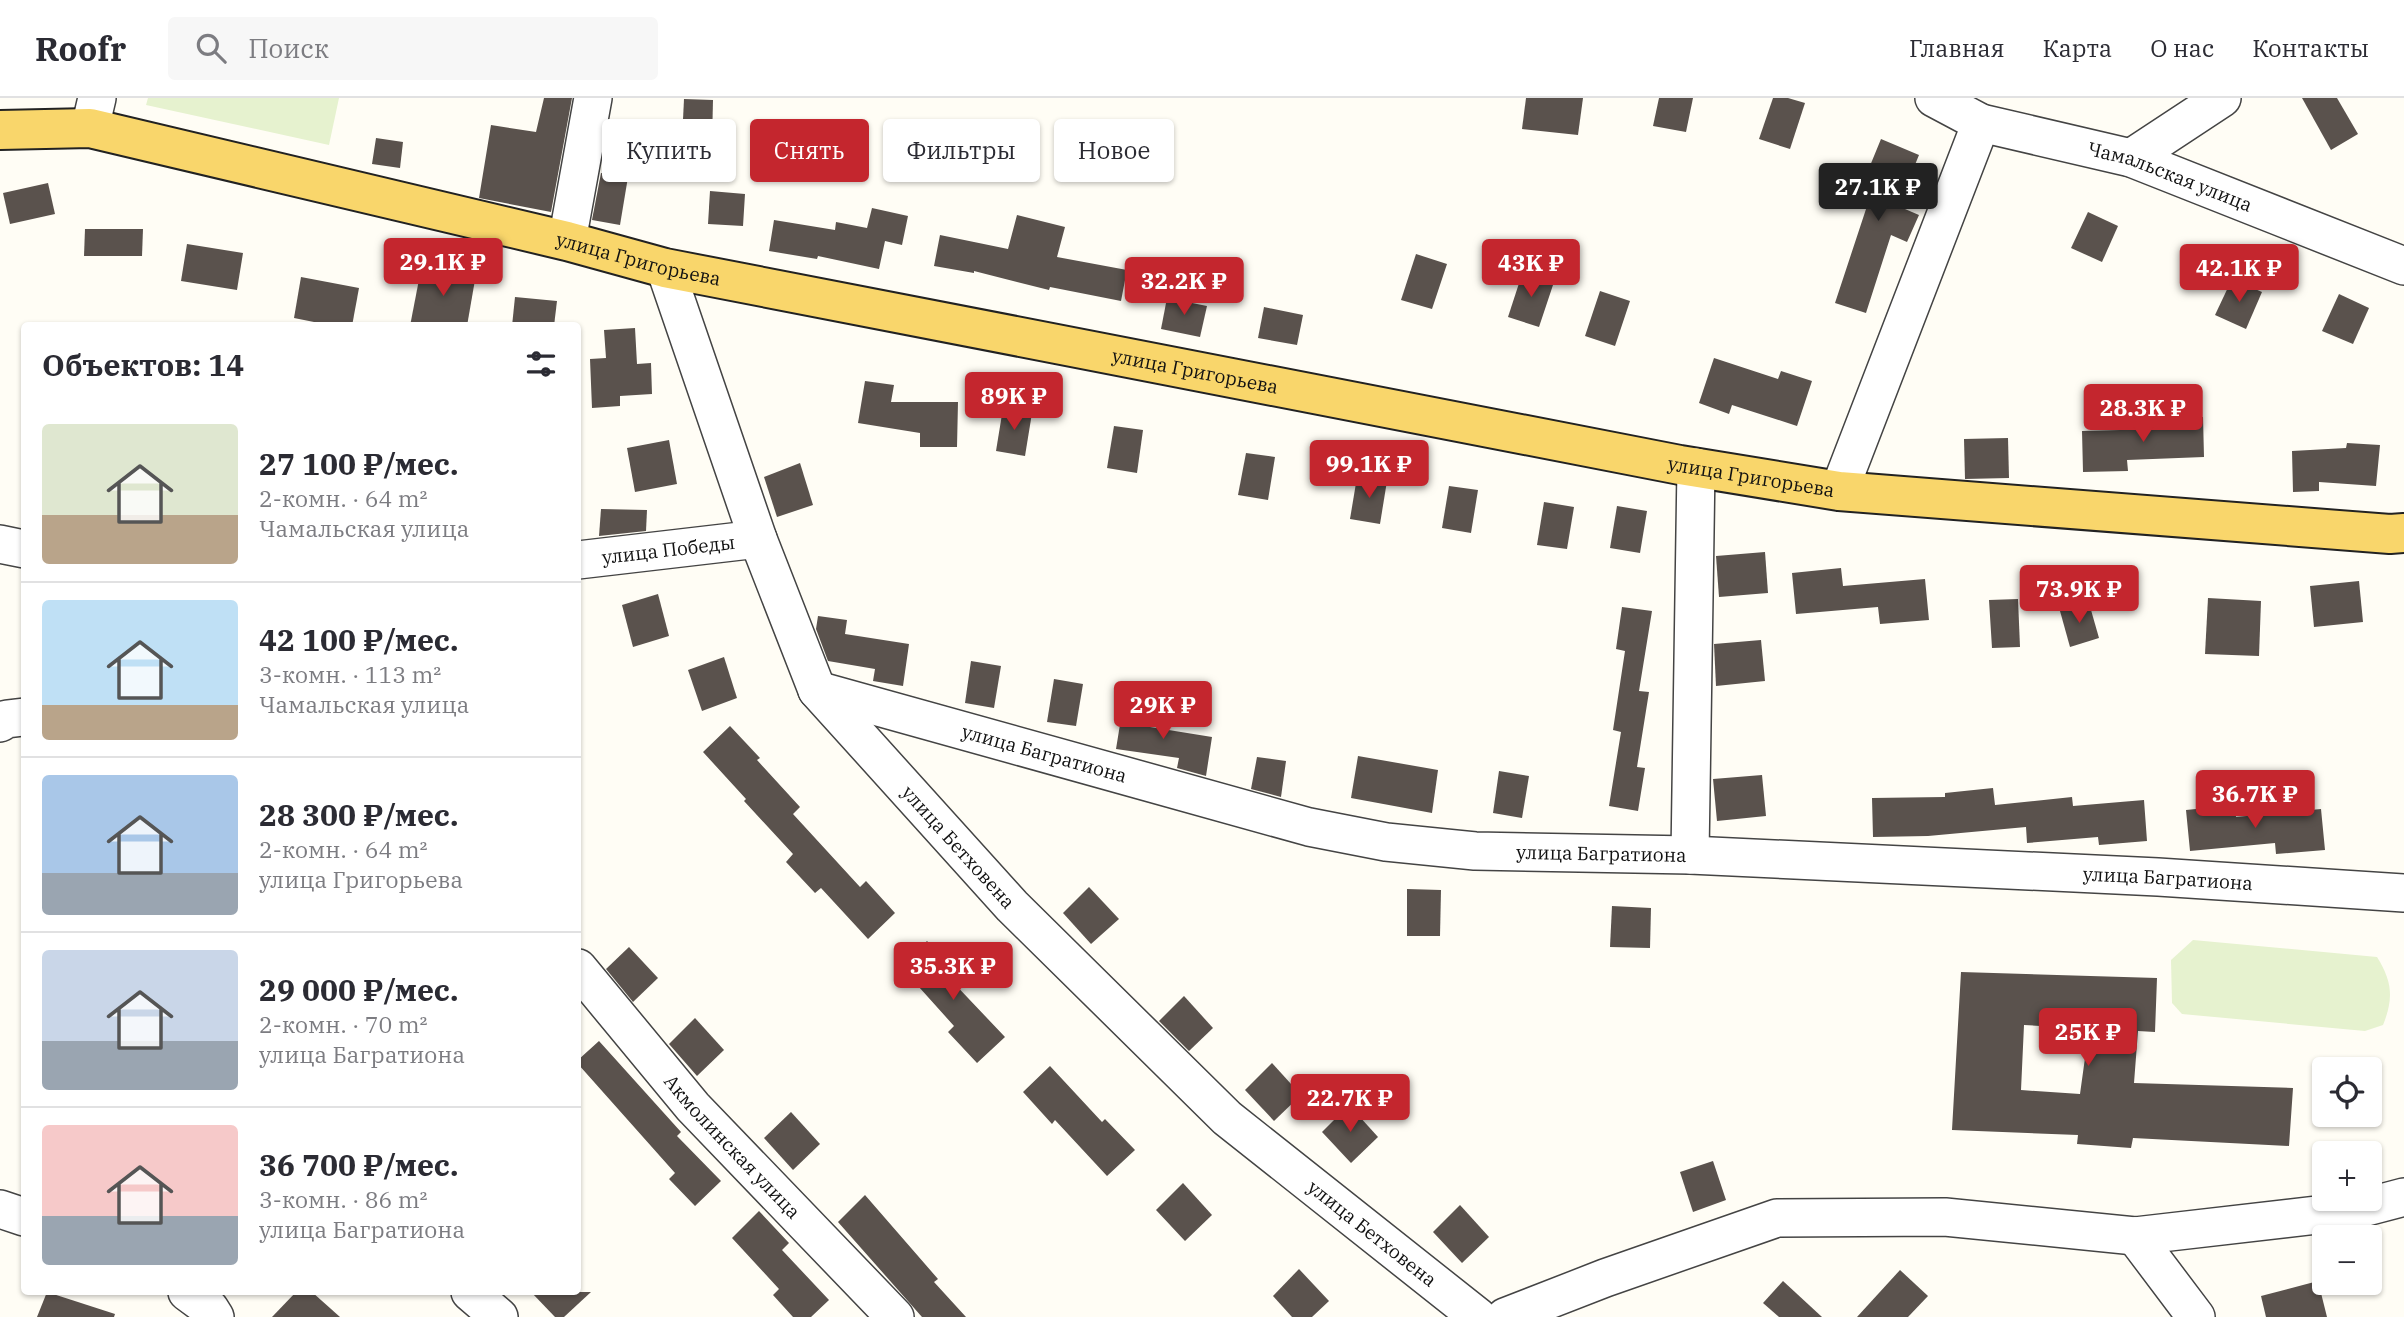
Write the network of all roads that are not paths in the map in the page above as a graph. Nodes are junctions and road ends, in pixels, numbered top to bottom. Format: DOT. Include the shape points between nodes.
graph roads {
  1 [pos="593,98"];
  2 [pos="1934,98"];
  3 [pos="2222,98"];
  4 [pos="90,108"];
  5 [pos="1981,123"];
  6 [pos="0,130"];
  7 [pos="2131,158"];
  8 [pos="567,241"];
  9 [pos="2404,267"];
  10 [pos="665,268"];
  11 [pos="1696,467"];
  12 [pos="1839,491"];
  13 [pos="2404,533"];
  14 [pos="758,539"];
  15 [pos="0,544"];
  16 [pos="21,548"];
  17 [pos="581,560"];
  18 [pos="817,690"];
  19 [pos="21,717"];
  20 [pos="0,723"];
  21 [pos="1690,855"];
  22 [pos="2404,893"];
  23 [pos="581,972"];
  24 [pos="2404,1197"];
  25 [pos="0,1209"];
  26 [pos="21,1216"];
  27 [pos="2135,1236"];
  28 [pos="191,1295"];
  29 [pos="473,1295"];
  30 [pos="215,1317"];
  31 [pos="499,1317"];
  32 [pos="895,1317"];
  33 [pos="1478,1317"];
  34 [pos="1505,1317"];
  35 [pos="2196,1317"];
  1 -- 8 [label="street"];
  2 -- 5 [label="street, Чамальская улица"];
  3 -- 7 [label="street"];
  4 -- 6 [label="main road, улица Григорьева"];
  4 -- 8 [label="main road, улица Григорьева"];
  5 -- 7 [label="street, Чамальская улица"];
  5 -- 12 [label="street"];
  7 -- 9 [label="street, Чамальская улица"];
  8 -- 10 [label="main road, улица Григорьева"];
  10 -- 11 [label="main road, улица Григорьева"];
  10 -- 14 [label="street, улица Бетховена"];
  11 -- 12 [label="main road, улица Григорьева"];
  11 -- 21 [label="street"];
  12 -- 13 [label="main road, улица Григорьева"];
  14 -- 17 [label="street, улица Победы"];
  14 -- 18 [label="street, улица Бетховена"];
  15 -- 16 [label="street"];
  18 -- 21 [label="street, улица Багратиона" via="1309,827 1386,842 1475,850"];
  18 -- 33 [label="street, улица Бетховена" via="1012,906 1227,1118"];
  19 -- 20 [label="street"];
  21 -- 22 [label="street, улица Багратиона"];
  23 -- 32 [label="street, Акмолинская улица" via="693,1107"];
  24 -- 27 [label="street" via="2351,1211"];
  25 -- 26 [label="street"];
  27 -- 34 [label="street" via="1945,1217 1777,1218"];
  27 -- 35 [label="street"];
  28 -- 30 [label="street"];
  29 -- 31 [label="street"];
}
